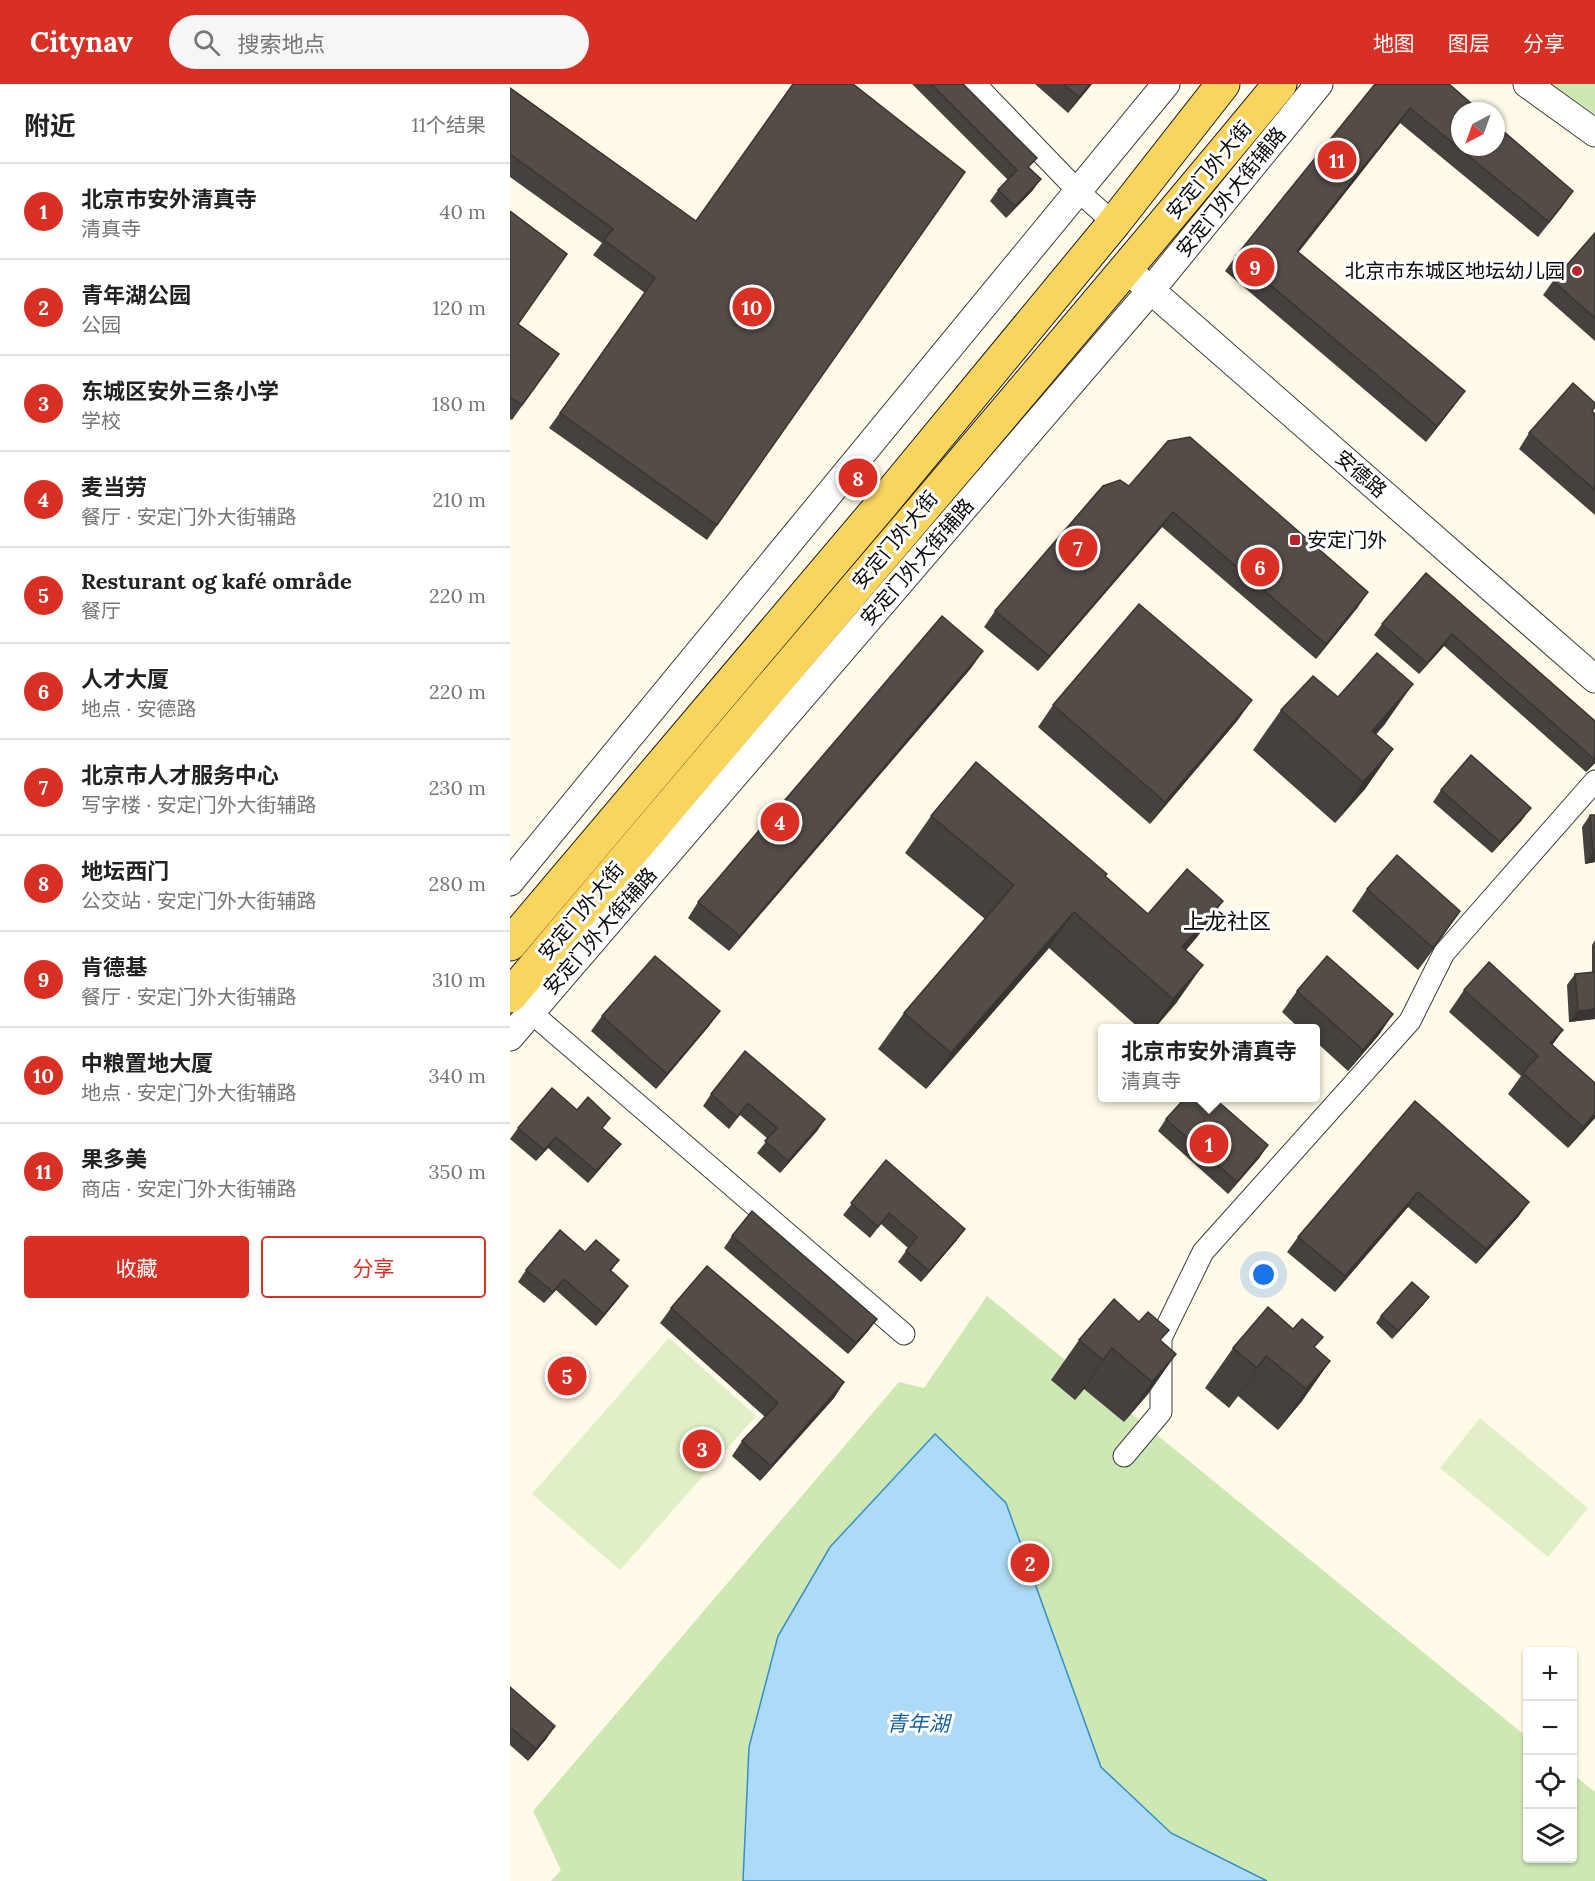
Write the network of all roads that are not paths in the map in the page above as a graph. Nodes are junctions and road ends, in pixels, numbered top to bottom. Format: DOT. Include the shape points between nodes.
graph roads {
  1 [pos="975,84"];
  2 [pos="1166,84"];
  3 [pos="1223,84"];
  4 [pos="1280,84"];
  5 [pos="1319,84"];
  6 [pos="1527,84"];
  7 [pos="1595,133"];
  8 [pos="1077,191"];
  9 [pos="1114,223"];
  10 [pos="1139,279"];
  11 [pos="1595,679"];
  12 [pos="1595,781"];
  13 [pos="510,882"];
  14 [pos="510,944"];
  15 [pos="517,1001"];
  16 [pos="510,1037"];
  17 [pos="904,1334"];
  18 [pos="1124,1456"];
  1 -- 8 [label="street"];
  2 -- 8 [label="street"];
  3 -- 9 [label="main road, 安定门外大街"];
  4 -- 10 [label="main road, 安定门外大街"];
  5 -- 10 [label="street, 安定门外大街辅路"];
  6 -- 7 [label="street"];
  8 -- 9 [label="street"];
  8 -- 13 [label="street"];
  9 -- 14 [label="main road, 安定门外大街"];
  10 -- 11 [label="street, 安德路"];
  10 -- 15 [label="main road, 安定门外大街"];
  12 -- 18 [label="street" via="1444,953 1410,1021 1203,1252 1161,1338 1161,1412"];
  15 -- 16 [label="street, 安定门外大街辅路"];
  15 -- 17 [label="street"];
}
